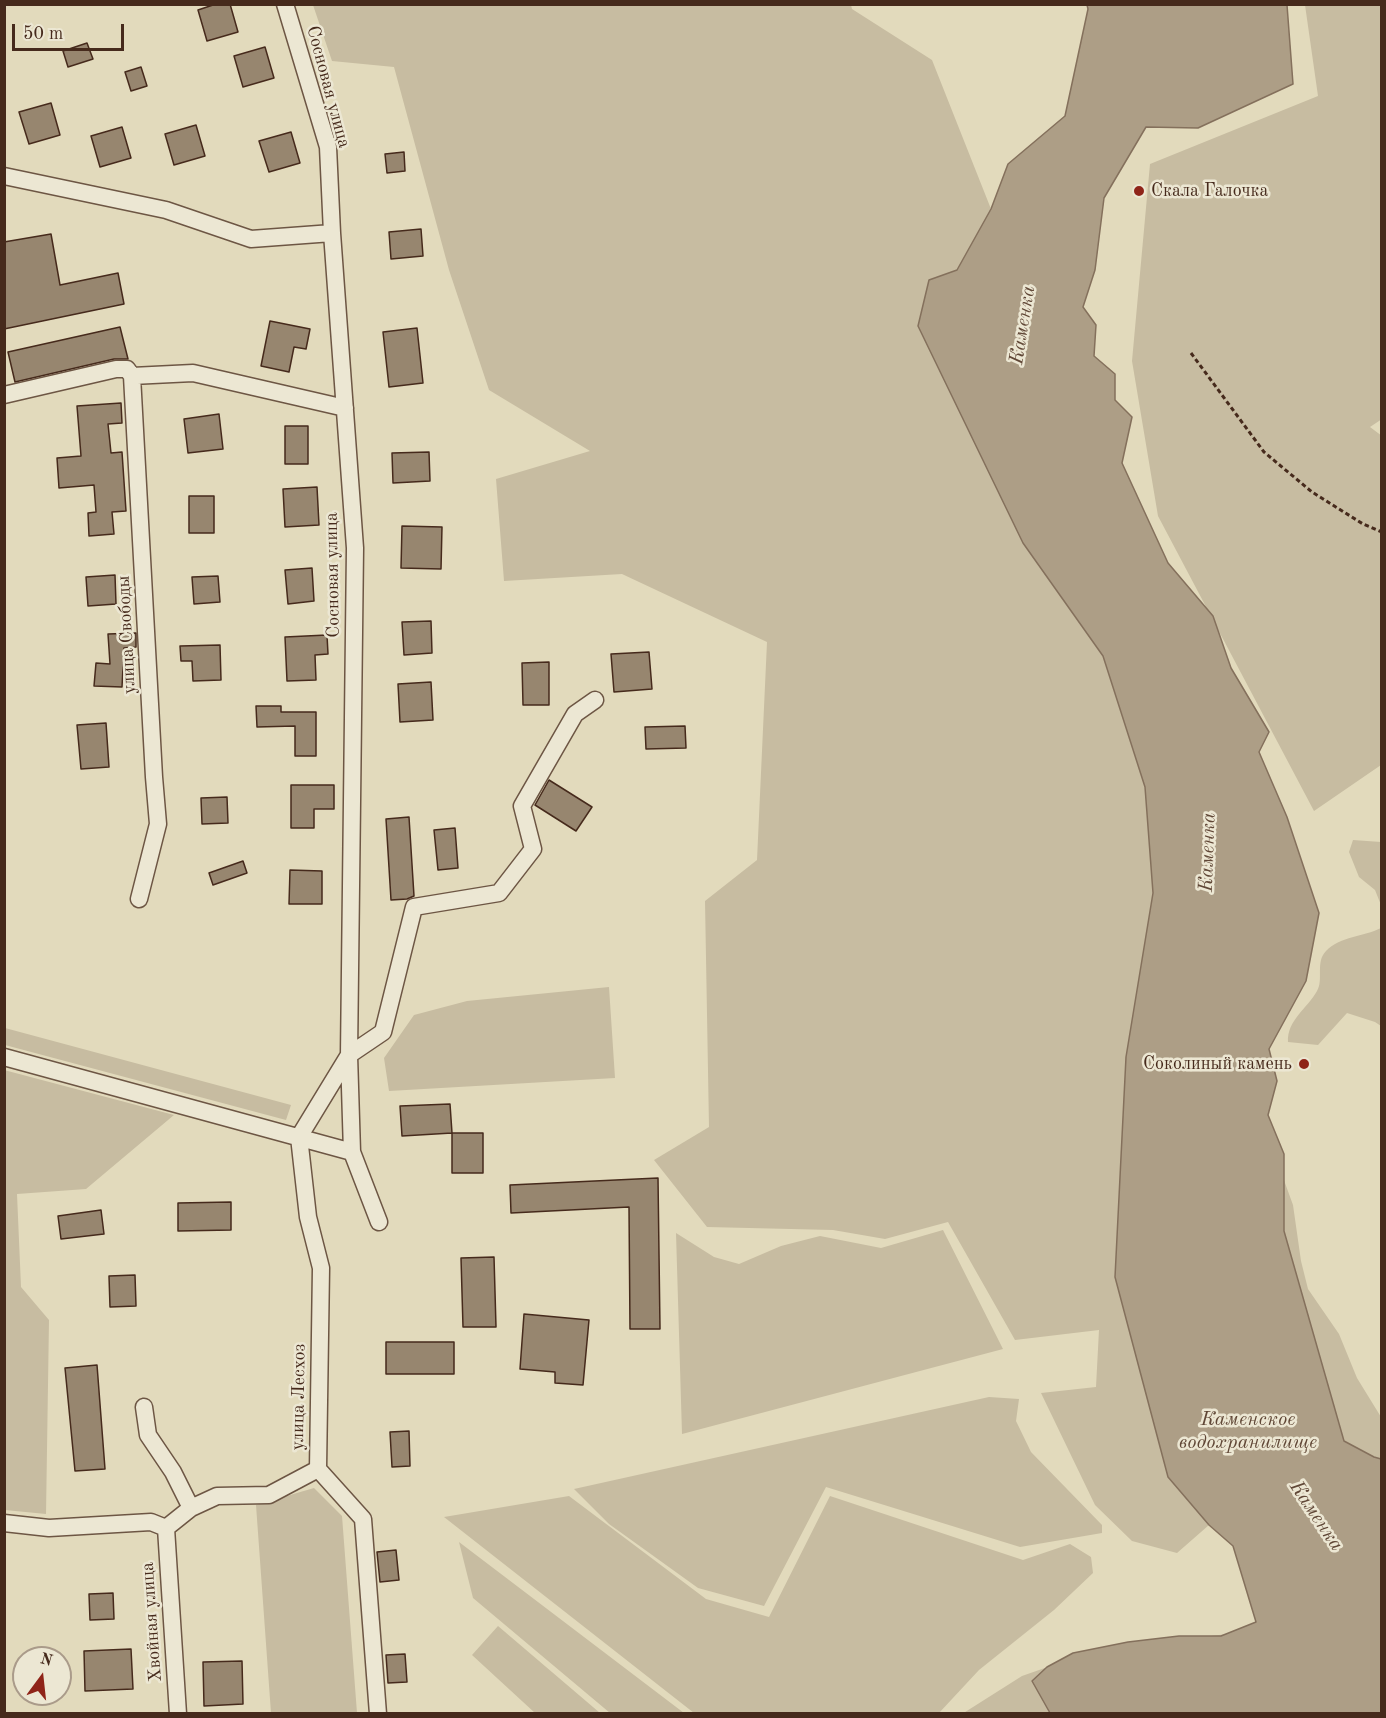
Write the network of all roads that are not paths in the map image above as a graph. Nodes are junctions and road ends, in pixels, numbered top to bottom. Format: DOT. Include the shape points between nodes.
graph roads {
  1 [pos="285,4"];
  2 [pos="4,176"];
  3 [pos="332,233"];
  4 [pos="130,372"];
  5 [pos="4,395"];
  6 [pos="345,408"];
  7 [pos="595,700"];
  8 [pos="139,899"];
  9 [pos="349,1055"];
  10 [pos="4,1057"];
  11 [pos="299,1137"];
  12 [pos="352,1152"];
  13 [pos="379,1222"];
  14 [pos="144,1407"];
  15 [pos="318,1468"];
  16 [pos="191,1508"];
  17 [pos="4,1523"];
  18 [pos="166,1528"];
  19 [pos="178,1713"];
  20 [pos="378,1713"];
  1 -- 3 [label="street, Сосновая улица" via="328,147"];
  2 -- 3 [label="street" via="166,210 251,239"];
  3 -- 6 [label="street, Сосновая улица"];
  4 -- 5 [label="street" via="116,369"];
  4 -- 6 [label="street" via="193,373"];
  4 -- 8 [label="street, улица Свободы" via="158,824"];
  6 -- 9 [label="street, Сосновая улица" via="355,548"];
  7 -- 9 [label="street" via="575,714 522,806 533,849 499,893 414,907 383,1032"];
  9 -- 11 [label="street"];
  9 -- 12 [label="street, Сосновая улица"];
  10 -- 11 [label="street"];
  11 -- 12 [label="street"];
  11 -- 15 [label="street, улица Лесхоз" via="308,1217 321,1268"];
  12 -- 13 [label="street, Сосновая улица"];
  14 -- 16 [label="street" via="148,1435"];
  15 -- 16 [label="street" via="268,1495 217,1496"];
  15 -- 20 [label="street, улица Лесхоз" via="363,1519"];
  16 -- 18 [label="street"];
  17 -- 18 [label="street" via="49,1528 152,1522"];
  18 -- 19 [label="street, Хвойная улица"];
}
